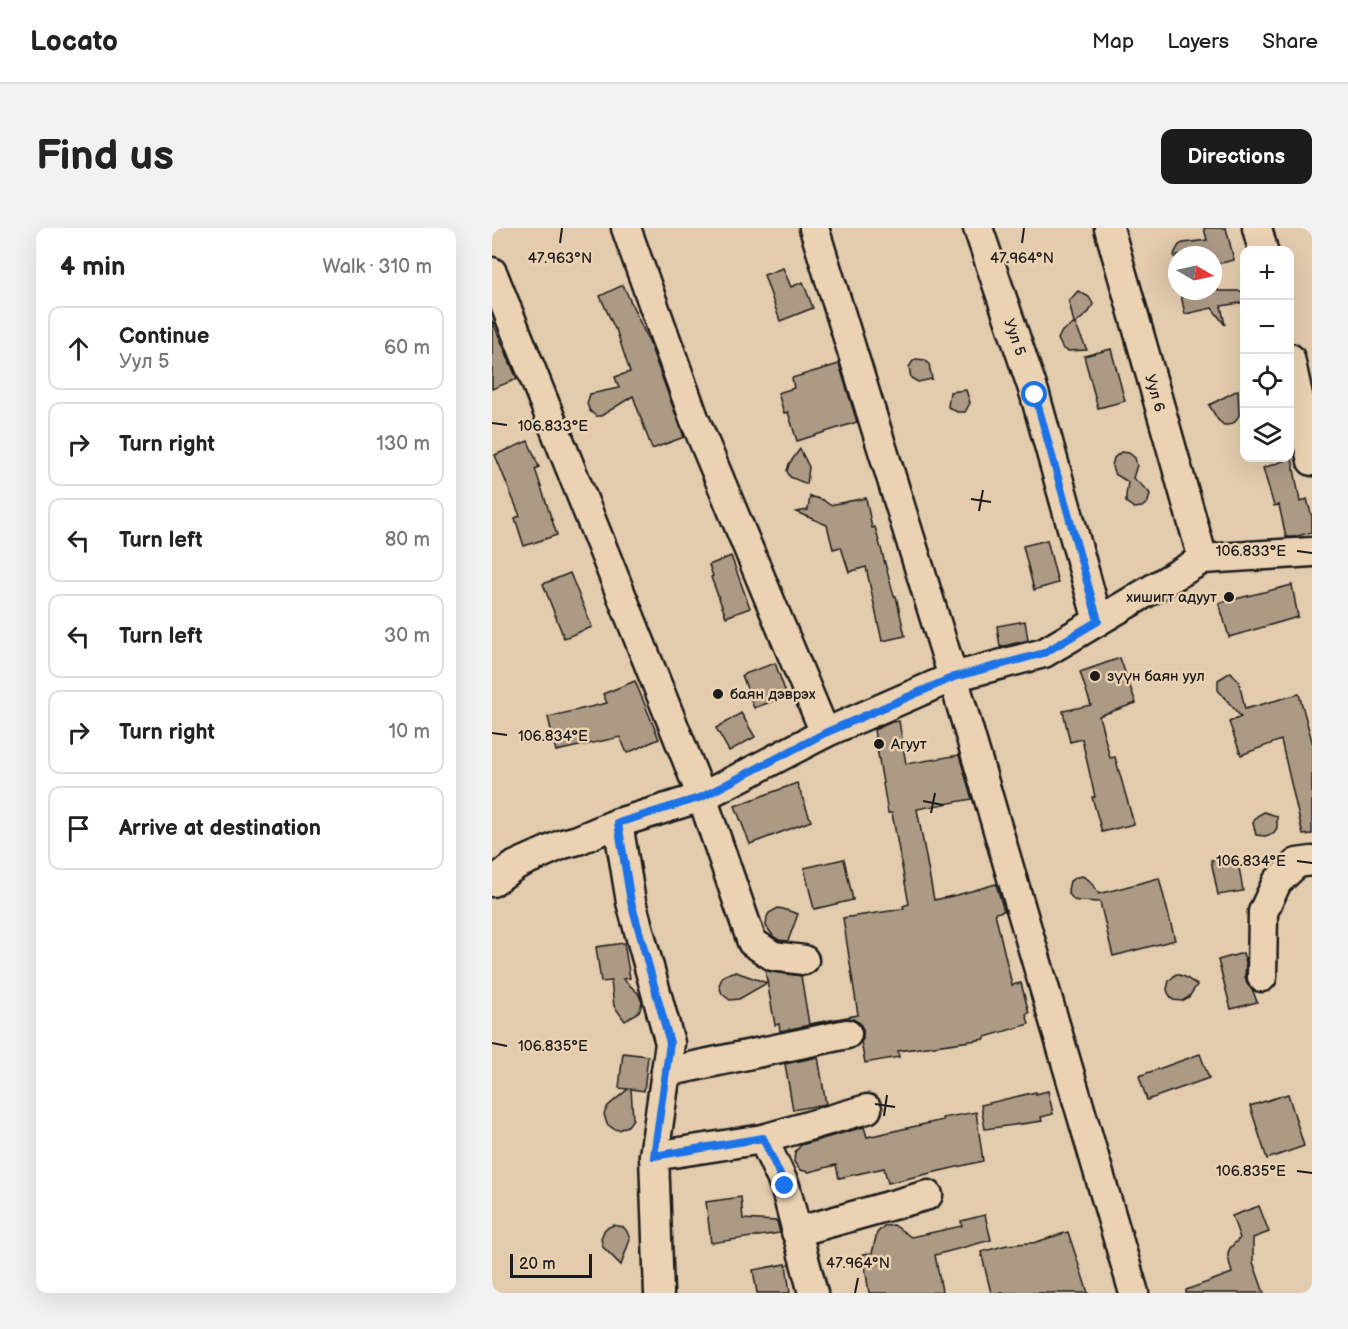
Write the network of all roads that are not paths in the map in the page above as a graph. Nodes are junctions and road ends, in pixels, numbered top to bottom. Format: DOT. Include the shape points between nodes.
graph roads {
  1 [pos="626,228"];
  2 [pos="814,228"];
  3 [pos="978,228"];
  4 [pos="1109,228"];
  5 [pos="1257,228"];
  6 [pos="1262,246"];
  7 [pos="492,272"];
  8 [pos="1294,377"];
  9 [pos="1312,461"];
  10 [pos="1312,552"];
  11 [pos="1203,559"];
  12 [pos="1098,621"];
  13 [pos="954,677"];
  14 [pos="825,733"];
  15 [pos="702,797"];
  16 [pos="618,823"];
  17 [pos="1312,861"];
  18 [pos="492,882"];
  19 [pos="804,960"];
  20 [pos="1262,977"];
  21 [pos="847,1034"];
  22 [pos="666,1072"];
  23 [pos="867,1108"];
  24 [pos="763,1138"];
  25 [pos="654,1156"];
  26 [pos="928,1195"];
  27 [pos="796,1232"];
  28 [pos="659,1293"];
  29 [pos="813,1293"];
  30 [pos="1134,1293"];
  1 -- 14 [label="street" via="694,418"];
  2 -- 13 [label="street"];
  3 -- 12 [label="street, Уул 5" via="1035,395"];
  4 -- 11 [label="street, Уул 6"];
  5 -- 6 [label="street"];
  7 -- 15 [label="street"];
  8 -- 9 [label="street"];
  10 -- 11 [label="street"];
  11 -- 12 [label="street"];
  12 -- 13 [label="street" via="1044,653"];
  13 -- 14 [label="street"];
  13 -- 30 [label="street"];
  14 -- 15 [label="street"];
  15 -- 16 [label="street"];
  15 -- 19 [label="street" via="752,942 773,956"];
  16 -- 18 [label="street" via="516,865"];
  16 -- 22 [label="street" via="631,902 670,1043"];
  17 -- 20 [label="street" via="1297,863 1277,882 1263,912"];
  21 -- 22 [label="street"];
  22 -- 25 [label="street"];
  23 -- 24 [label="street"];
  24 -- 25 [label="street"];
  24 -- 27 [label="street" via="785,1186"];
  25 -- 28 [label="street"];
  26 -- 27 [label="street"];
  27 -- 29 [label="street"];
}
